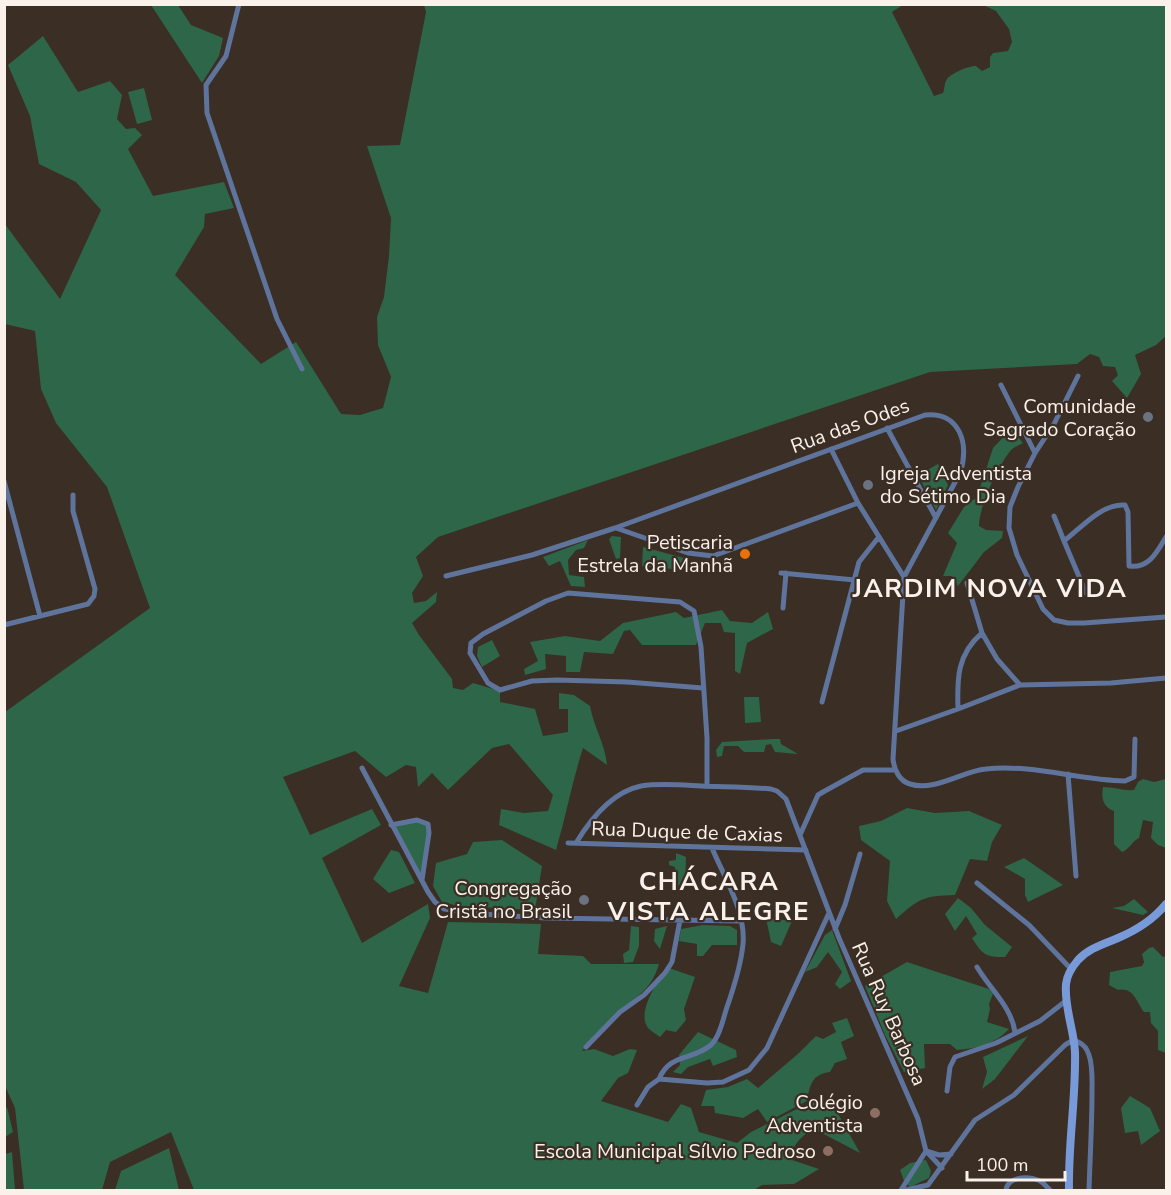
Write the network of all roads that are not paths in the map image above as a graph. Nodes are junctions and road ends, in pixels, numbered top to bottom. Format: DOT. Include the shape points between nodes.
graph roads {
  1 [pos="239,4"];
  2 [pos="302,369"];
  3 [pos="1078,376"];
  4 [pos="1001,385"];
  5 [pos="887,428"];
  6 [pos="831,449"];
  7 [pos="1035,453"];
  8 [pos="4,481"];
  9 [pos="74,495"];
  10 [pos="858,503"];
  11 [pos="1054,516"];
  12 [pos="936,518"];
  13 [pos="615,528"];
  14 [pos="1167,537"];
  15 [pos="878,538"];
  16 [pos="1064,541"];
  17 [pos="446,576"];
  18 [pos="904,577"];
  19 [pos="855,580"];
  20 [pos="967,583"];
  21 [pos="1086,593"];
  22 [pos="783,608"];
  23 [pos="40,616"];
  24 [pos="1167,617"];
  25 [pos="4,625"];
  26 [pos="982,633"];
  27 [pos="1167,678"];
  28 [pos="1020,685"];
  29 [pos="703,688"];
  30 [pos="822,702"];
  31 [pos="958,709"];
  32 [pos="896,731"];
  33 [pos="1135,739"];
  34 [pos="362,768"];
  35 [pos="895,770"];
  36 [pos="1068,774"];
  37 [pos="707,786"];
  38 [pos="391,825"];
  39 [pos="800,835"];
  40 [pos="568,843"];
  41 [pos="576,843"];
  42 [pos="712,848"];
  43 [pos="806,850"];
  44 [pos="861,854"];
  45 [pos="1076,876"];
  46 [pos="422,880"];
  47 [pos="978,883"];
  48 [pos="1167,904"];
  49 [pos="829,913"];
  50 [pos="680,920"];
  51 [pos="741,921"];
  52 [pos="835,928"];
  53 [pos="977,966"];
  54 [pos="1071,969"];
  55 [pos="1066,1000"];
  56 [pos="1015,1032"];
  57 [pos="1073,1040"];
  58 [pos="586,1047"];
  59 [pos="659,1079"];
  60 [pos="947,1091"];
  61 [pos="637,1105"];
  62 [pos="926,1151"];
  63 [pos="951,1154"];
  64 [pos="942,1168"];
  65 [pos="903,1190"];
  66 [pos="1006,1191"];
  67 [pos="1050,1191"];
  68 [pos="1069,1191"];
  69 [pos="1089,1191"];
  1 -- 2 [label="street" via="226,56 206,85 207,113 277,319"];
  3 -- 7 [label="street"];
  4 -- 7 [label="street"];
  5 -- 6 [label="street, Rua das Odes"];
  5 -- 12 [label="street"];
  5 -- 12 [label="street, Rua das Odes" via="940,414 949,419 960,436 964,444 960,473"];
  6 -- 10 [label="street"];
  6 -- 13 [label="street, Rua das Odes"];
  7 -- 24 [label="street" via="1010,507 1009,521 1017,555 1042,609 1054,620 1068,623"];
  8 -- 23 [label="street"];
  9 -- 23 [label="street" via="73,511 95,592 88,604"];
  10 -- 13 [label="street" via="713,556 688,553"];
  10 -- 15 [label="street"];
  11 -- 16 [label="street"];
  12 -- 18 [label="street, Rua das Odes"];
  13 -- 17 [label="street, Rua das Odes" via="532,555"];
  14 -- 16 [label="street" via="1146,564 1129,566 1128,512 1125,505 1118,505 1092,516"];
  15 -- 18 [label="street"];
  15 -- 19 [label="street" via="859,562"];
  16 -- 21 [label="street"];
  18 -- 32 [label="street, Rua das Odes"];
  19 -- 22 [label="street" via="784,573"];
  19 -- 30 [label="street"];
  20 -- 26 [label="street"];
  23 -- 25 [label="street"];
  26 -- 28 [label="street" via="997,659"];
  26 -- 31 [label="street" via="971,642 963,658"];
  27 -- 28 [label="street"];
  28 -- 31 [label="street"];
  29 -- 29 [label="street" via="697,621 694,611 680,602 568,593 483,634 470,646 472,659 482,675 500,690 532,681 568,680"];
  29 -- 37 [label="street"];
  31 -- 32 [label="street"];
  32 -- 35 [label="street, Rua das Odes"];
  33 -- 36 [label="street" via="1132,779 1118,781"];
  34 -- 38 [label="street"];
  35 -- 36 [label="street" via="909,784 924,786 985,769 1036,769"];
  35 -- 39 [label="street" via="863,770 818,795"];
  36 -- 45 [label="street"];
  37 -- 39 [label="street, Rua Ruy Barbosa" via="777,791 789,804"];
  37 -- 41 [label="street, Rua Ruy Barbosa" via="634,788 594,817"];
  38 -- 46 [label="street"];
  38 -- 46 [label="street" via="417,820 428,824"];
  39 -- 43 [label="street, Rua Ruy Barbosa"];
  40 -- 41 [label="street, Rua Duque de Caxias"];
  41 -- 42 [label="street, Rua Duque de Caxias"];
  42 -- 43 [label="street, Rua Duque de Caxias"];
  42 -- 51 [label="street"];
  43 -- 49 [label="street, Rua Ruy Barbosa"];
  44 -- 52 [label="street"];
  46 -- 50 [label="street" via="435,902 450,910 546,918"];
  47 -- 54 [label="street" via="1029,925"];
  48 -- 54 [label="main road" via="1156,917 1134,931 1088,951"];
  49 -- 52 [label="street, Rua Ruy Barbosa"];
  49 -- 59 [label="street" via="767,1048 749,1070 723,1082"];
  50 -- 51 [label="street"];
  50 -- 58 [label="street" via="672,962 665,973"];
  51 -- 59 [label="street" via="741,960 715,1041 699,1052 671,1062"];
  52 -- 62 [label="street, Rua Ruy Barbosa" via="912,1104"];
  53 -- 56 [label="street" via="1008,1009"];
  54 -- 55 [label="main road"];
  55 -- 56 [label="street" via="1040,1021"];
  55 -- 57 [label="main road"];
  56 -- 60 [label="street" via="990,1046 955,1057"];
  57 -- 63 [label="street" via="1014,1095 978,1117"];
  57 -- 68 [label="main road" via="1075,1096"];
  57 -- 69 [label="street" via="1087,1050 1091,1062"];
  59 -- 61 [label="street" via="648,1087"];
  62 -- 63 [label="street"];
  62 -- 64 [label="street"];
  62 -- 65 [label="street"];
  63 -- 64 [label="street"];
  64 -- 65 [label="street" via="928,1185"];
  66 -- 67 [label="street" via="1006,1185 1016,1179 1034,1179"];
}
